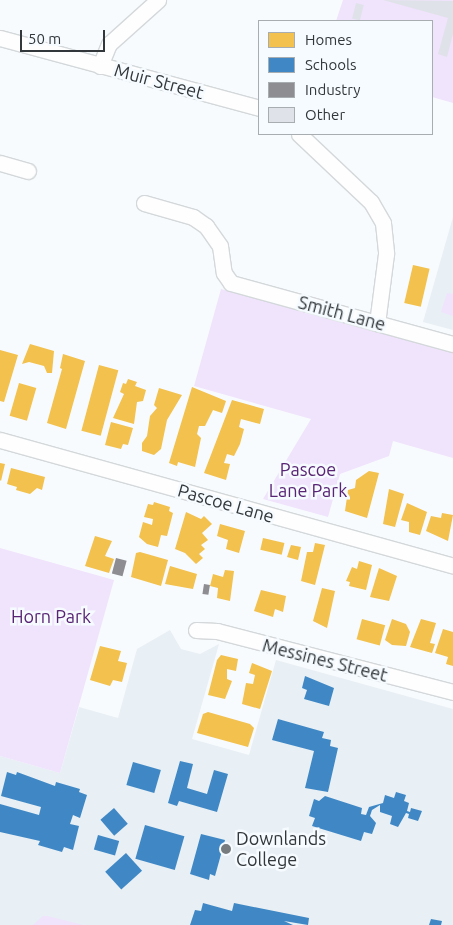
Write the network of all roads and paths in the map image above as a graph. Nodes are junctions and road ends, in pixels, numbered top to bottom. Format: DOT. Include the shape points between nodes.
graph roads {
  1 [pos="158,0"];
  2 [pos="0,38"];
  3 [pos="100,66"];
  4 [pos="258,108"];
  5 [pos="300,135"];
  6 [pos="0,163"];
  7 [pos="28,171"];
  8 [pos="144,203"];
  9 [pos="377,323"];
  10 [pos="453,344"];
  11 [pos="0,440"];
  12 [pos="453,566"];
  13 [pos="196,630"];
  14 [pos="453,692"];
  1 -- 3 [label="street" via="109,44"];
  2 -- 3 [label="street, Muir Street"];
  3 -- 4 [label="street, Muir Street"];
  5 -- 9 [label="street" via="366,196 380,216 387,244"];
  6 -- 7 [label="street"];
  8 -- 9 [label="street, Smith Lane" via="193,217 206,226 220,246 224,273 231,283"];
  9 -- 10 [label="street, Smith Lane"];
  11 -- 12 [label="street, Pascoe Lane"];
  13 -- 14 [label="street, Messines Street" via="217,631"];
}
